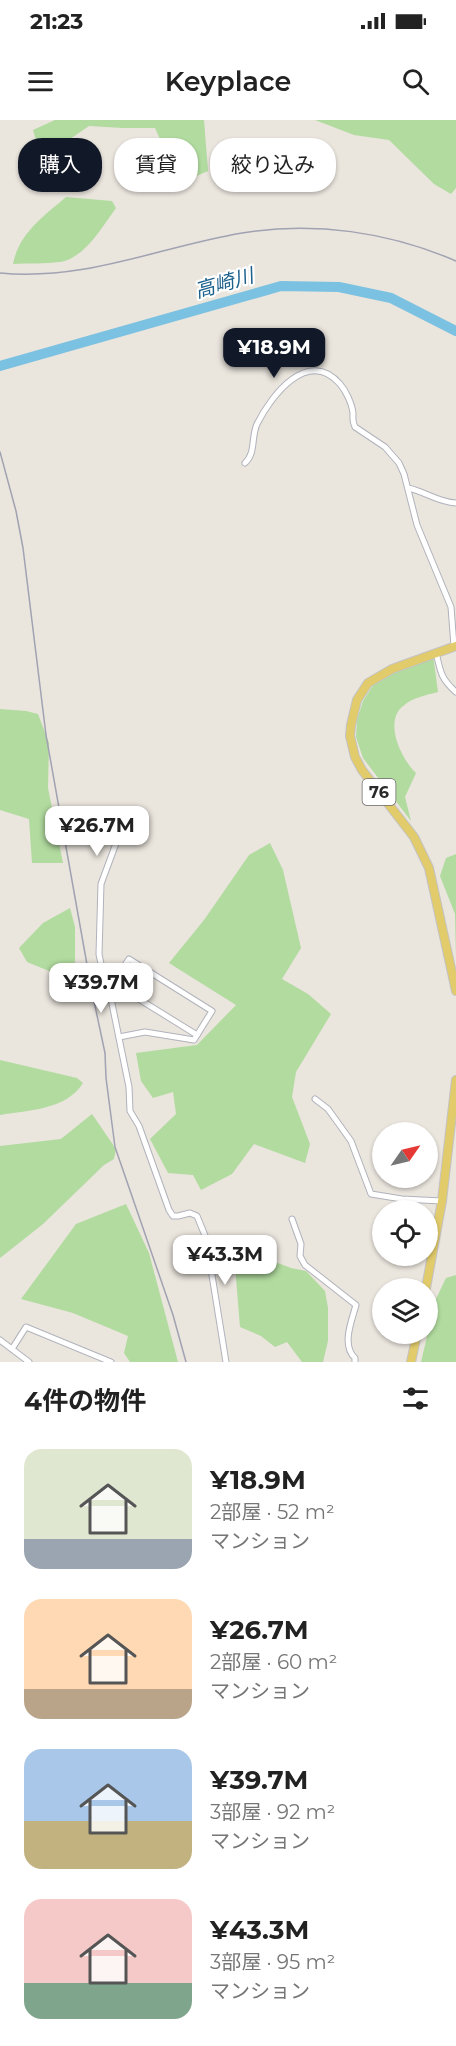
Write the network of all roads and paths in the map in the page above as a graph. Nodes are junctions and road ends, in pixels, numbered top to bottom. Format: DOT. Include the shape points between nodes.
graph roads {
  1 [pos="245,463"];
  2 [pos="408,488"];
  3 [pos="456,503"];
  4 [pos="455,646"];
  5 [pos="435,652"];
  6 [pos="456,692"];
  7 [pos="118,838"];
  8 [pos="113,983"];
  9 [pos="109,989"];
  10 [pos="456,991"];
  11 [pos="197,1035"];
  12 [pos="119,1037"];
  13 [pos="456,1080"];
  14 [pos="315,1099"];
  15 [pos="442,1201"];
  16 [pos="292,1219"];
  17 [pos="428,1278"];
  18 [pos="0,1340"];
  19 [pos="415,1344"];
  20 [pos="12,1349"];
  21 [pos="29,1362"];
  22 [pos="111,1362"];
  23 [pos="226,1362"];
  24 [pos="355,1362"];
  25 [pos="411,1362"];
  1 -- 2 [label="street" via="252,454 256,426 276,394 298,375 321,371 341,384 355,427 393,455"];
  2 -- 3 [label="street"];
  2 -- 4 [label="street" via="417,525 451,607"];
  4 -- 5 [label="main road, 76"];
  5 -- 6 [label="street" via="440,673"];
  5 -- 10 [label="main road, 76" via="368,683 357,700 350,736 362,770 414,837 429,868"];
  7 -- 9 [label="street" via="101,884 99,954"];
  8 -- 9 [label="street"];
  8 -- 11 [label="street"];
  8 -- 11 [label="street" via="129,959 212,1011"];
  9 -- 12 [label="street"];
  11 -- 12 [label="street" via="194,1040 145,1032"];
  12 -- 23 [label="street" via="130,1111 170,1210 178,1216 197,1216 206,1238"];
  13 -- 15 [label="main road"];
  14 -- 15 [label="street" via="328,1109 351,1141 370,1194"];
  15 -- 17 [label="main road"];
  16 -- 24 [label="street" via="305,1265 356,1305 348,1341"];
  18 -- 20 [label="street"];
  19 -- 25 [label="main road"];
  20 -- 21 [label="street"];
  20 -- 22 [label="street" via="26,1327"];
}
